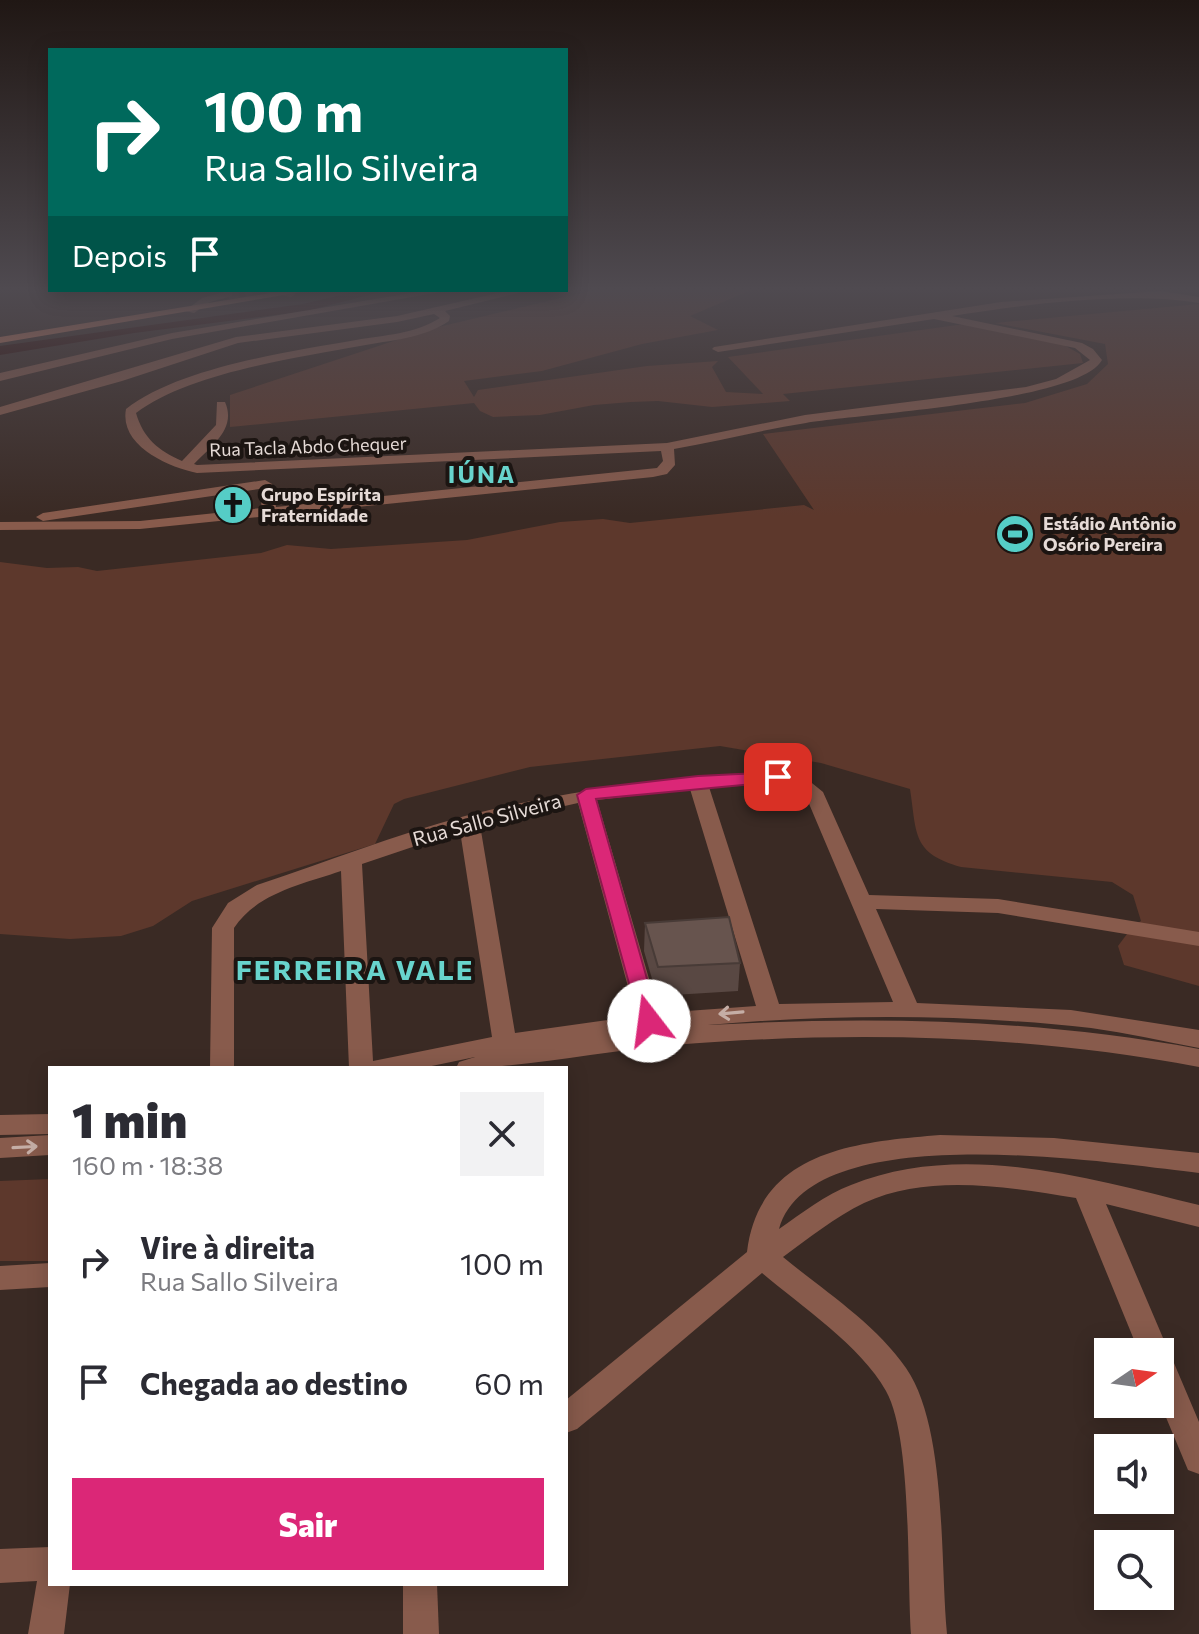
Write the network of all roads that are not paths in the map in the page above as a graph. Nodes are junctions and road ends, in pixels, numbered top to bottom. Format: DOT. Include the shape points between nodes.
graph roads {
  1 [pos="63,364"];
  2 [pos="161,364"];
  3 [pos="265,364"];
  4 [pos="1092,364"];
  5 [pos="0,377"];
  6 [pos="221,405"];
  7 [pos="0,411"];
  8 [pos="667,447"];
  9 [pos="184,467"];
  10 [pos="270,511"];
  11 [pos="0,525"];
  12 [pos="698,782"];
  13 [pos="586,795"];
  14 [pos="469,821"];
  15 [pos="351,860"];
  16 [pos="862,902"];
  17 [pos="1199,939"];
  18 [pos="769,1010"];
  19 [pos="908,1010"];
  20 [pos="649,1021"];
  21 [pos="1199,1039"];
  22 [pos="505,1042"];
  23 [pos="1199,1058"];
  24 [pos="222,1066"];
  25 [pos="361,1066"];
  26 [pos="390,1066"];
  27 [pos="477,1066"];
  28 [pos="48,1124"];
  29 [pos="0,1125"];
  30 [pos="48,1145"];
  31 [pos="0,1148"];
  32 [pos="1199,1163"];
  33 [pos="1086,1190"];
  34 [pos="1199,1216"];
  35 [pos="761,1256"];
  36 [pos="48,1275"];
  37 [pos="0,1278"];
  38 [pos="1148,1338"];
  39 [pos="1174,1399"];
  40 [pos="568,1417"];
  41 [pos="1199,1459"];
  42 [pos="48,1564"];
  43 [pos="0,1566"];
  44 [pos="53,1586"];
  45 [pos="420,1586"];
  46 [pos="46,1634"];
  47 [pos="421,1634"];
  48 [pos="929,1634"];
  1 -- 5 [label="street"];
  2 -- 7 [label="street"];
  3 -- 9 [label="street, Rua Tacla Abdo Chequer" via="217,375 135,405 130,412 133,426 147,446"];
  4 -- 8 [label="street, Rua Tacla Abdo Chequer" via="1069,378 1026,391 825,416"];
  6 -- 9 [label="street" via="222,426"];
  8 -- 9 [label="street, Rua Tacla Abdo Chequer" via="238,469"];
  8 -- 10 [label="street" via="670,462 653,473"];
  10 -- 11 [label="street" via="116,527"];
  10 -- 11 [label="street" via="265,484"];
  12 -- 13 [label="street, Rua Sallo Silveira"];
  12 -- 16 [label="street, Rua Sallo Silveira" via="778,777 800,783 816,796"];
  12 -- 18 [label="street"];
  13 -- 14 [label="street, Rua Sallo Silveira"];
  13 -- 20 [label="street"];
  14 -- 15 [label="street, Rua Sallo Silveira"];
  14 -- 22 [label="street"];
  15 -- 24 [label="street, Rua Sallo Silveira" via="265,890 236,908 223,928"];
  15 -- 25 [label="street"];
  16 -- 17 [label="street" via="998,906"];
  16 -- 19 [label="street"];
  18 -- 19 [label="street"];
  18 -- 20 [label="street, one-way"];
  19 -- 21 [label="street" via="1092,1020"];
  20 -- 22 [label="street"];
  22 -- 26 [label="street"];
  23 -- 27 [label="street" via="1037,1032 859,1027 637,1039"];
  28 -- 29 [label="street"];
  31 -- 30 [label="street, one-way"];
  32 -- 35 [label="street" via="958,1145 861,1156 822,1166 780,1198 763,1226"];
  33 -- 34 [label="street"];
  33 -- 35 [label="street" via="1002,1176 890,1184 831,1208"];
  33 -- 38 [label="street"];
  35 -- 40 [label="street"];
  35 -- 48 [label="street" via="872,1351 907,1398"];
  36 -- 37 [label="street"];
  39 -- 41 [label="street"];
  42 -- 43 [label="street"];
  44 -- 46 [label="street"];
  45 -- 47 [label="street"];
}
